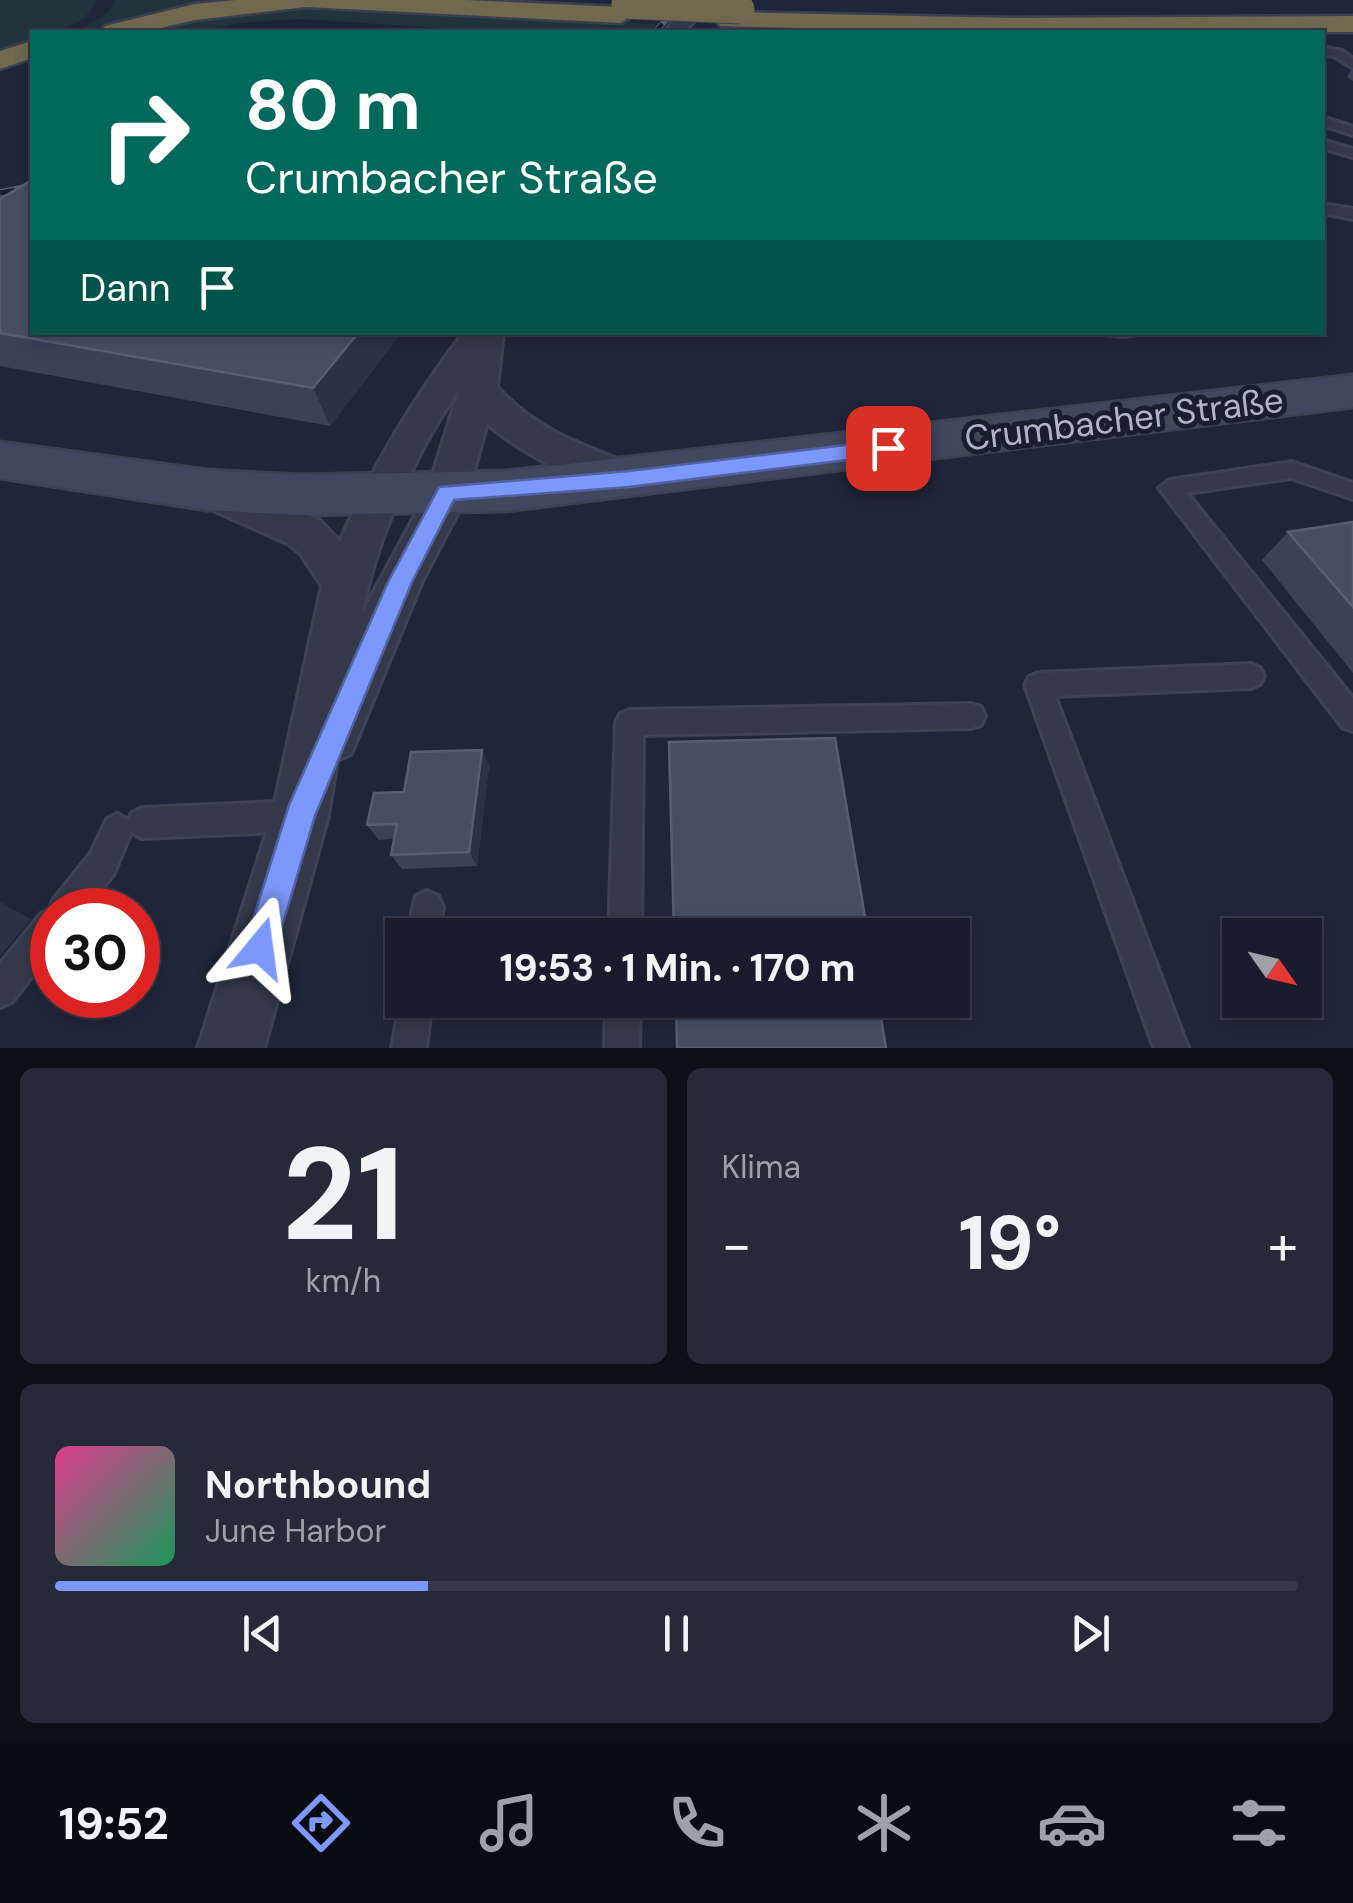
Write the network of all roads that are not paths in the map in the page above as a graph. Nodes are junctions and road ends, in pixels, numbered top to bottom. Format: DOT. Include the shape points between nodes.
graph roads {
  1 [pos="421,0"];
  2 [pos="560,0"];
  3 [pos="695,6"];
  4 [pos="1353,10"];
  5 [pos="617,11"];
  6 [pos="734,14"];
  7 [pos="101,22"];
  8 [pos="1353,24"];
  9 [pos="677,30"];
  10 [pos="30,50"];
  11 [pos="1338,50"];
  12 [pos="30,59"];
  13 [pos="0,60"];
  14 [pos="1353,64"];
  15 [pos="0,69"];
  16 [pos="1325,122"];
  17 [pos="1353,131"];
  18 [pos="1325,145"];
  19 [pos="1353,153"];
  20 [pos="1325,209"];
  21 [pos="1353,214"];
  22 [pos="482,335"];
  23 [pos="484,335"];
  24 [pos="478,389"];
  25 [pos="1353,392"];
  26 [pos="0,460"];
  27 [pos="629,479"];
  28 [pos="207,490"];
  29 [pos="1353,491"];
  30 [pos="446,493"];
  31 [pos="380,494"];
  32 [pos="344,584"];
  33 [pos="1251,676"];
  34 [pos="972,716"];
  35 [pos="1353,719"];
  36 [pos="300,816"];
  37 [pos="82,888"];
  38 [pos="625,918"];
  39 [pos="30,952"];
  40 [pos="0,990"];
  41 [pos="412,1018"];
  42 [pos="623,1018"];
  43 [pos="230,1048"];
  44 [pos="408,1048"];
  45 [pos="622,1048"];
  46 [pos="1171,1048"];
  1 -- 5 [label="highway"];
  2 -- 5 [label="highway"];
  3 -- 9 [label="street"];
  4 -- 6 [label="highway"];
  5 -- 6 [label="highway"];
  5 -- 7 [label="highway" via="306,0"];
  6 -- 8 [label="highway" via="1048,26"];
  10 -- 13 [label="highway"];
  11 -- 14 [label="lane"];
  12 -- 15 [label="highway"];
  16 -- 17 [label="lane"];
  18 -- 19 [label="lane"];
  20 -- 21 [label="lane"];
  22 -- 31 [label="street" via="435,396"];
  23 -- 24 [label="street"];
  24 -- 27 [label="street" via="517,432"];
  24 -- 30 [label="street"];
  25 -- 27 [label="main road, Crumbacher Straße"];
  26 -- 28 [label="main road, Crumbacher Straße"];
  27 -- 30 [label="main road, Crumbacher Straße"];
  28 -- 31 [label="main road, Crumbacher Straße"];
  28 -- 32 [label="street" via="304,532"];
  29 -- 35 [label="lane" via="1292,470 1170,488"];
  30 -- 31 [label="main road, Crumbacher Straße"];
  30 -- 36 [label="street" via="400,582"];
  31 -- 32 [label="street"];
  32 -- 36 [label="street"];
  33 -- 46 [label="lane" via="1038,685"];
  34 -- 38 [label="lane" via="630,723"];
  36 -- 37 [label="lane" via="130,826"];
  36 -- 43 [label="street"];
  39 -- 40 [label="lane"];
  41 -- 44 [label="lane"];
  42 -- 45 [label="lane"];
}
